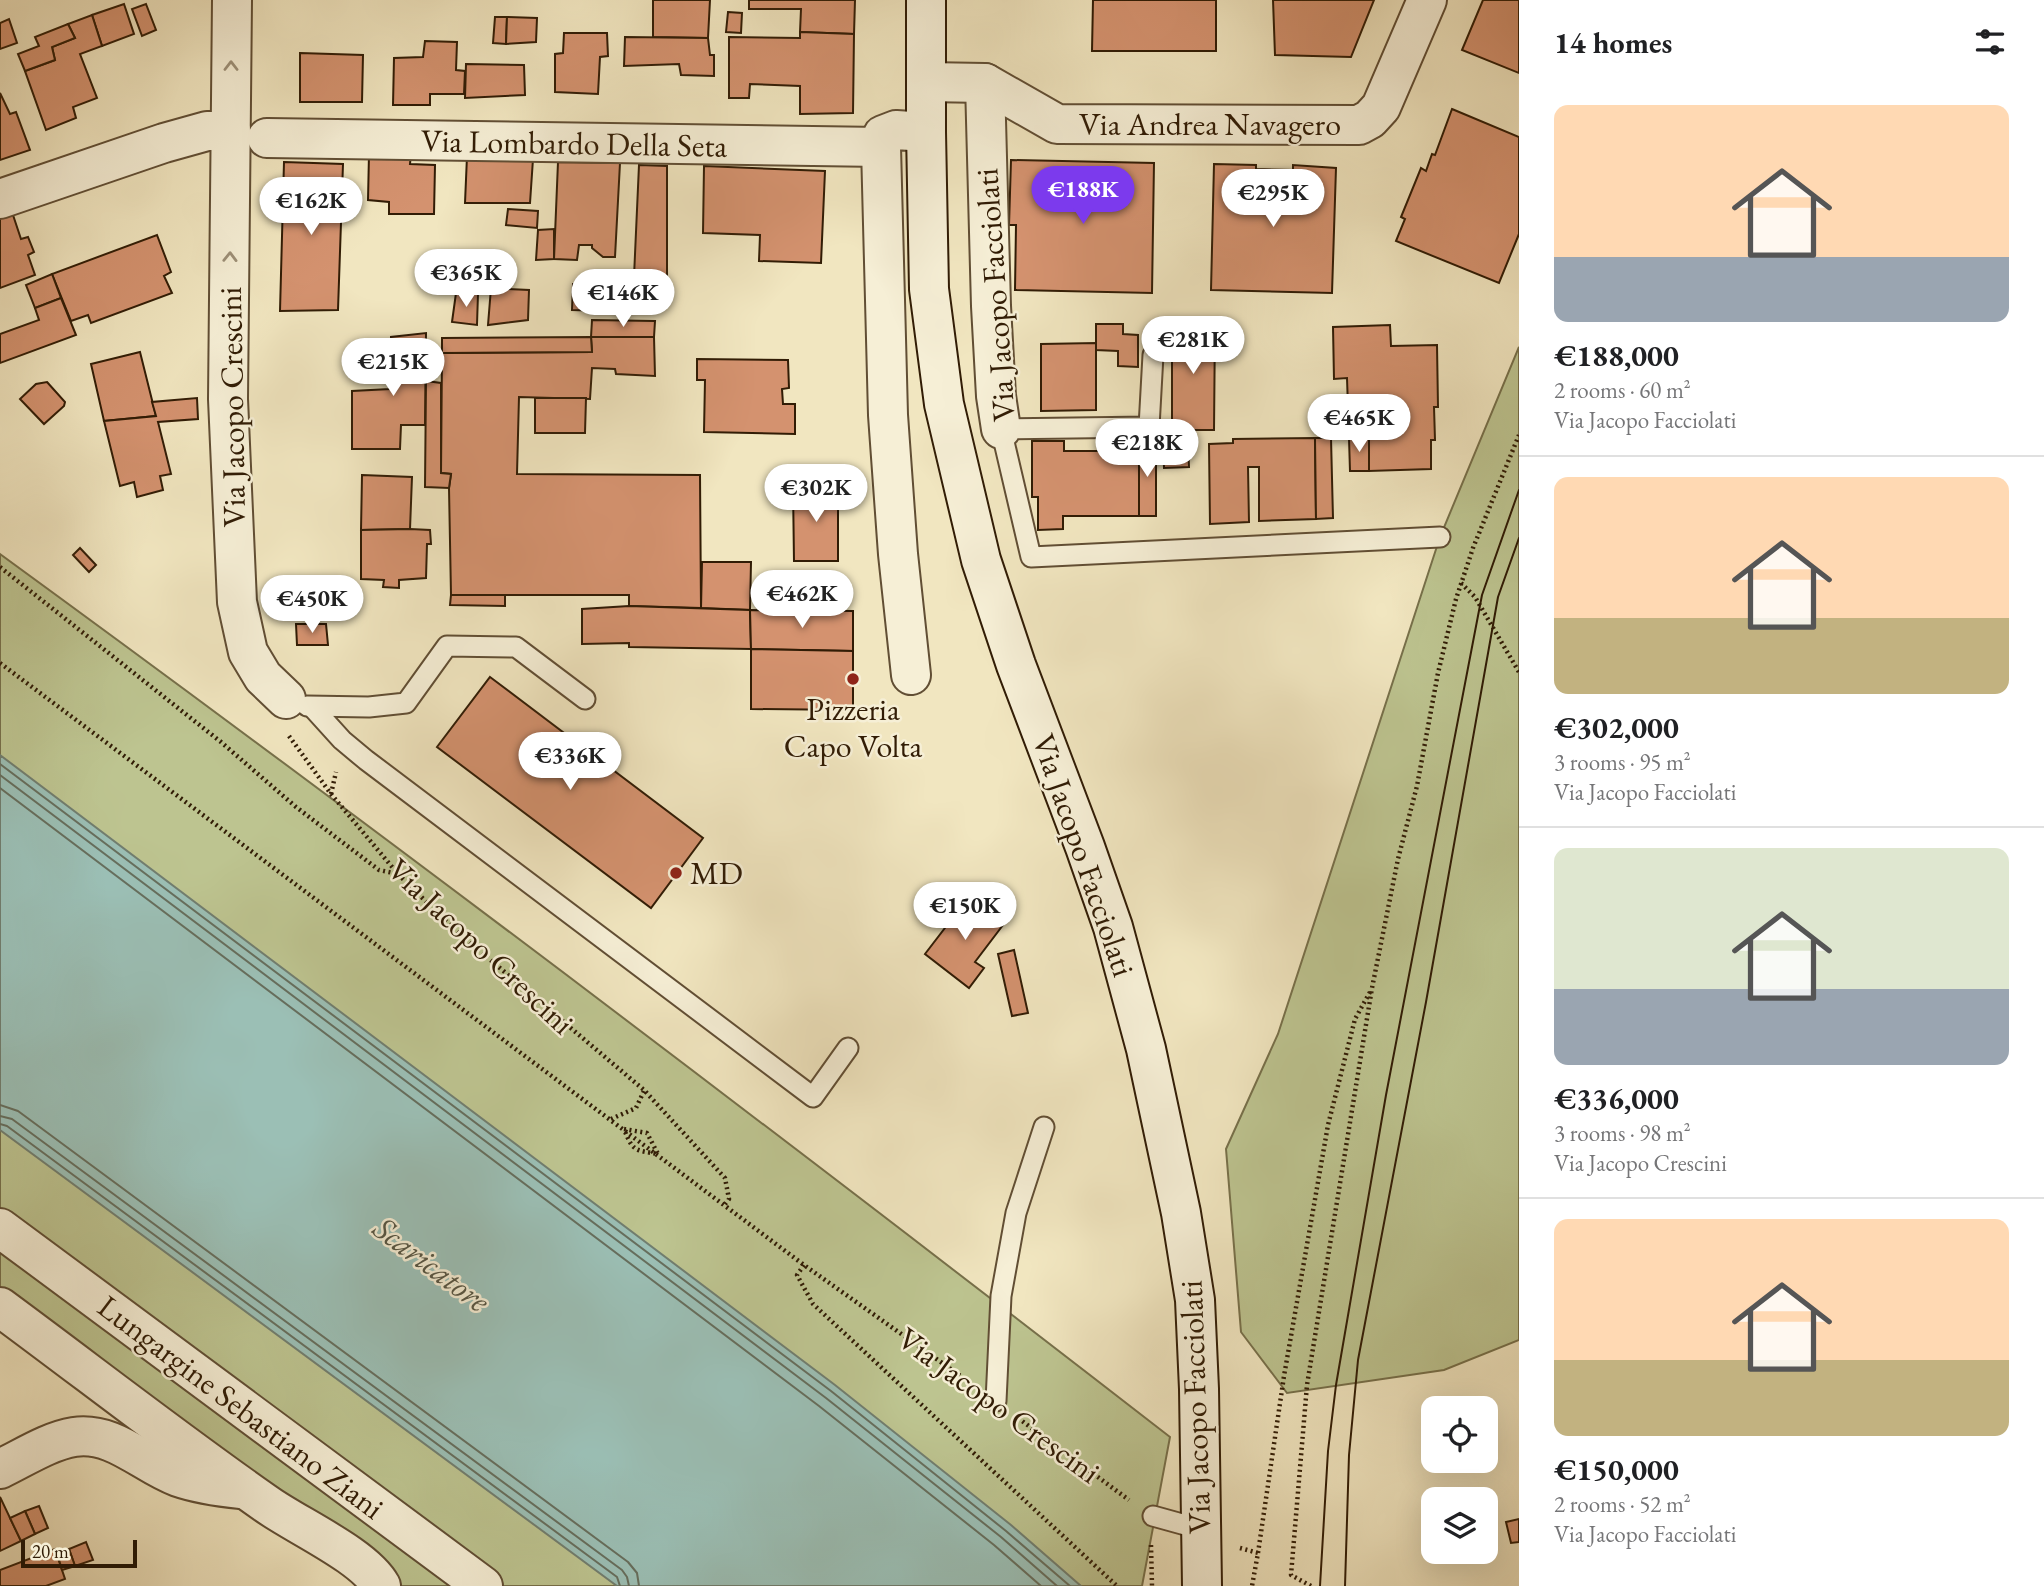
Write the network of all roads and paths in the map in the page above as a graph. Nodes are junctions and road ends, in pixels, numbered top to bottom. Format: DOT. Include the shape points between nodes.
graph roads {
  1 [pos="232,0"];
  2 [pos="926,0"];
  3 [pos="1427,0"];
  4 [pos="926,82"];
  5 [pos="985,83"];
  6 [pos="926,132"];
  7 [pos="249,135"];
  8 [pos="881,147"];
  9 [pos="0,199"];
  10 [pos="1153,355"];
  11 [pos="1002,429"];
  12 [pos="1519,435"];
  13 [pos="1440,537"];
  14 [pos="0,567"];
  15 [pos="1461,583"];
  16 [pos="0,663"];
  17 [pos="1519,673"];
  18 [pos="911,675"];
  19 [pos="584,699"];
  20 [pos="300,704"];
  21 [pos="398,874"];
  22 [pos="1372,988"];
  23 [pos="848,1048"];
  24 [pos="644,1090"];
  25 [pos="611,1119"];
  26 [pos="1044,1127"];
  27 [pos="624,1129"];
  28 [pos="658,1154"];
  29 [pos="725,1204"];
  30 [pos="0,1228"];
  31 [pos="804,1265"];
  32 [pos="0,1307"];
  33 [pos="996,1401"];
  34 [pos="0,1469"];
  35 [pos="246,1490"];
  36 [pos="1153,1516"];
  37 [pos="1200,1530"];
  38 [pos="1237,1537"];
  39 [pos="1151,1539"];
  40 [pos="1258,1553"];
  41 [pos="381,1586"];
  42 [pos="483,1586"];
  43 [pos="1117,1586"];
  44 [pos="1152,1586"];
  45 [pos="1202,1586"];
  46 [pos="1252,1586"];
  47 [pos="1311,1586"];
  7 -- 1 [label="street, Via Jacopo Crescini, one-way"];
  2 -- 4 [label="street, Via Jacopo Facciolati"];
  3 -- 5 [label="street, Via Andrea Navagero" via="1381,107 1359,125 1057,124"];
  4 -- 5 [label="street, Via Andrea Navagero"];
  4 -- 6 [label="street, Via Jacopo Facciolati"];
  5 -- 11 [label="street, Via Jacopo Facciolati" via="992,318"];
  6 -- 8 [label="street" via="896,130 883,135"];
  6 -- 37 [label="street, Via Jacopo Facciolati" via="929,289 944,404 965,496 1016,665 1112,926 1146,1049 1181,1213 1198,1332"];
  7 -- 8 [label="street, Via Lombardo Della Seta"];
  7 -- 9 [label="street, Via Lombardo Della Seta" via="207,131"];
  20 -- 7 [label="street, Via Jacopo Crescini, one-way" via="263,677 248,652 237,602 228,399"];
  8 -- 18 [label="street" via="888,415"];
  10 -- 11 [label="lane" via="1149,427"];
  11 -- 13 [label="lane, Via Jacopo Facciolati" via="1031,557"];
  12 -- 15 [label="path"];
  14 -- 21 [label="path" via="296,807 379,870"];
  15 -- 17 [label="path" via="1475,597"];
  15 -- 22 [label="path"];
  16 -- 25 [label="path"];
  19 -- 20 [label="lane" via="516,647 447,646 406,703 369,707"];
  20 -- 21 [label="path, Via Jacopo Crescini" via="289,736"];
  20 -- 23 [label="lane" via="366,760 813,1097"];
  21 -- 24 [label="path, Via Jacopo Crescini" via="455,930"];
  22 -- 40 [label="path" via="1355,1019 1321,1162"];
  22 -- 47 [label="path" via="1307,1385 1291,1575"];
  24 -- 25 [label="path" via="636,1108"];
  24 -- 29 [label="path, Via Jacopo Crescini" via="724,1178 729,1199"];
  25 -- 27 [label="path"];
  26 -- 33 [label="lane" via="1016,1213 1002,1296"];
  27 -- 28 [label="path"];
  27 -- 28 [label="path" via="647,1133"];
  27 -- 28 [label="path" via="631,1147"];
  28 -- 29 [label="path, Via Jacopo Crescini"];
  29 -- 31 [label="path, Via Jacopo Crescini"];
  30 -- 42 [label="street, Lungargine Sebastiano Ziani"];
  31 -- 33 [label="path, Via Jacopo Crescini"];
  31 -- 43 [label="path" via="797,1275 813,1304"];
  32 -- 35 [label="street, Lungargine Sebastiano Ziani"];
  33 -- 36 [label="path, Via Jacopo Crescini"];
  34 -- 35 [label="street" via="55,1442 93,1436 177,1476"];
  35 -- 41 [label="street, Lungargine Sebastiano Ziani" via="336,1547"];
  36 -- 37 [label="lane"];
  37 -- 45 [label="street, Via Jacopo Facciolati"];
  38 -- 40 [label="path" via="1238,1547"];
  39 -- 44 [label="path"];
  40 -- 46 [label="path"];
}
